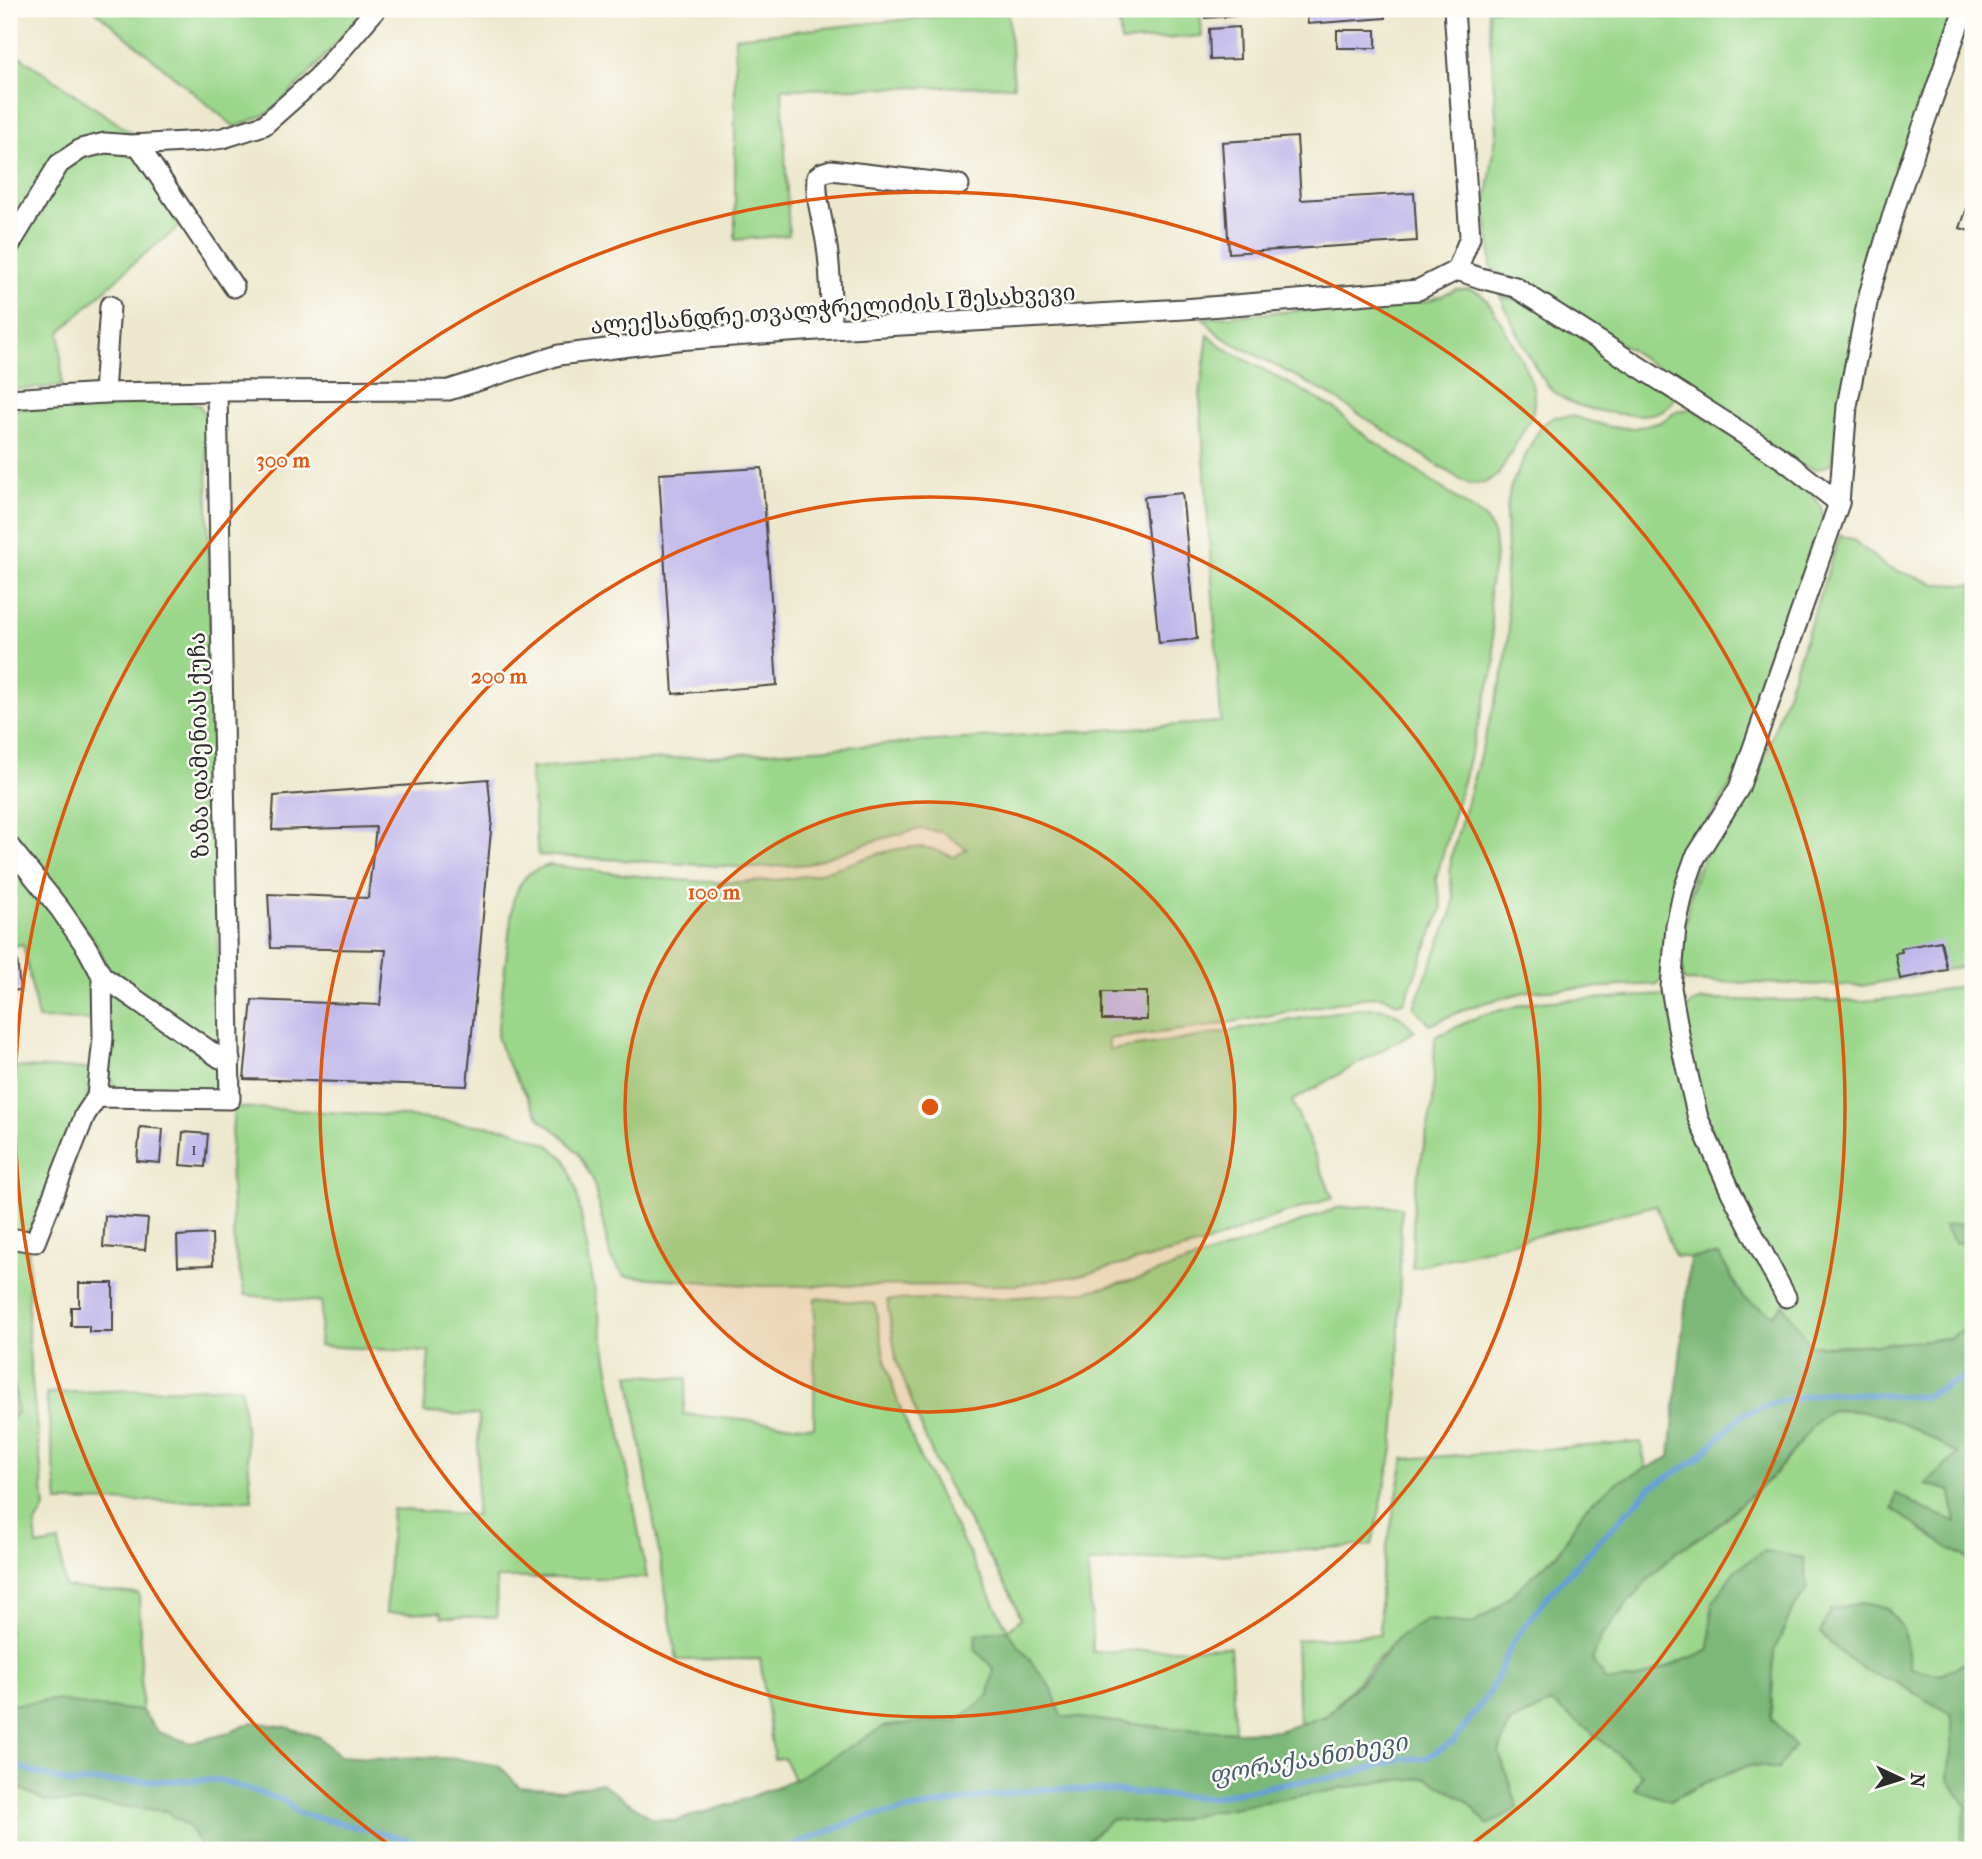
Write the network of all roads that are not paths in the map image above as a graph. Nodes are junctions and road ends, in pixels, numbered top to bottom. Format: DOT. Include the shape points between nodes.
graph roads {
  1 [pos="376,9"];
  2 [pos="1454,9"];
  3 [pos="1964,9"];
  4 [pos="138,145"];
  5 [pos="959,185"];
  6 [pos="9,246"];
  7 [pos="1457,270"];
  8 [pos="234,287"];
  9 [pos="110,306"];
  10 [pos="831,329"];
  11 [pos="217,391"];
  12 [pos="104,393"];
  13 [pos="9,399"];
  14 [pos="1839,503"];
  15 [pos="9,846"];
  16 [pos="102,976"];
  17 [pos="230,1060"];
  18 [pos="97,1097"];
  19 [pos="9,1238"];
  20 [pos="1786,1297"];
  1 -- 4 [label="street" via="318,77 264,125 223,138"];
  2 -- 7 [label="street" via="1470,237"];
  3 -- 14 [label="street" via="1868,298 1847,406"];
  4 -- 6 [label="street" via="105,143 81,149 59,163"];
  4 -- 8 [label="street"];
  5 -- 10 [label="street" via="831,170 817,177 827,247"];
  7 -- 10 [label="street, ალექსანდრე თვალჭრელიძის I შესახვევი" via="1418,290"];
  7 -- 14 [label="street" via="1515,287 1784,460"];
  9 -- 12 [label="street"];
  10 -- 11 [label="street, ალექსანდრე თვალჭრელიძის I შესახვევი" via="677,340 559,355 449,390"];
  11 -- 12 [label="street, ალექსანდრე თვალჭრელიძის I შესახვევი"];
  11 -- 17 [label="street, ზაზა დამენიას ქუჩა"];
  12 -- 13 [label="street, ალექსანდრე თვალჭრელიძის I შესახვევი"];
  14 -- 20 [label="street" via="1739,788 1695,858 1684,889 1671,988 1698,1118"];
  15 -- 16 [label="street" via="60,909"];
  16 -- 17 [label="street" via="220,1058"];
  16 -- 18 [label="street" via="103,1038"];
  17 -- 18 [label="street, ზაზა დამენიას ქუჩა" via="230,1099"];
  18 -- 19 [label="street" via="85,1115 35,1242"];
}
